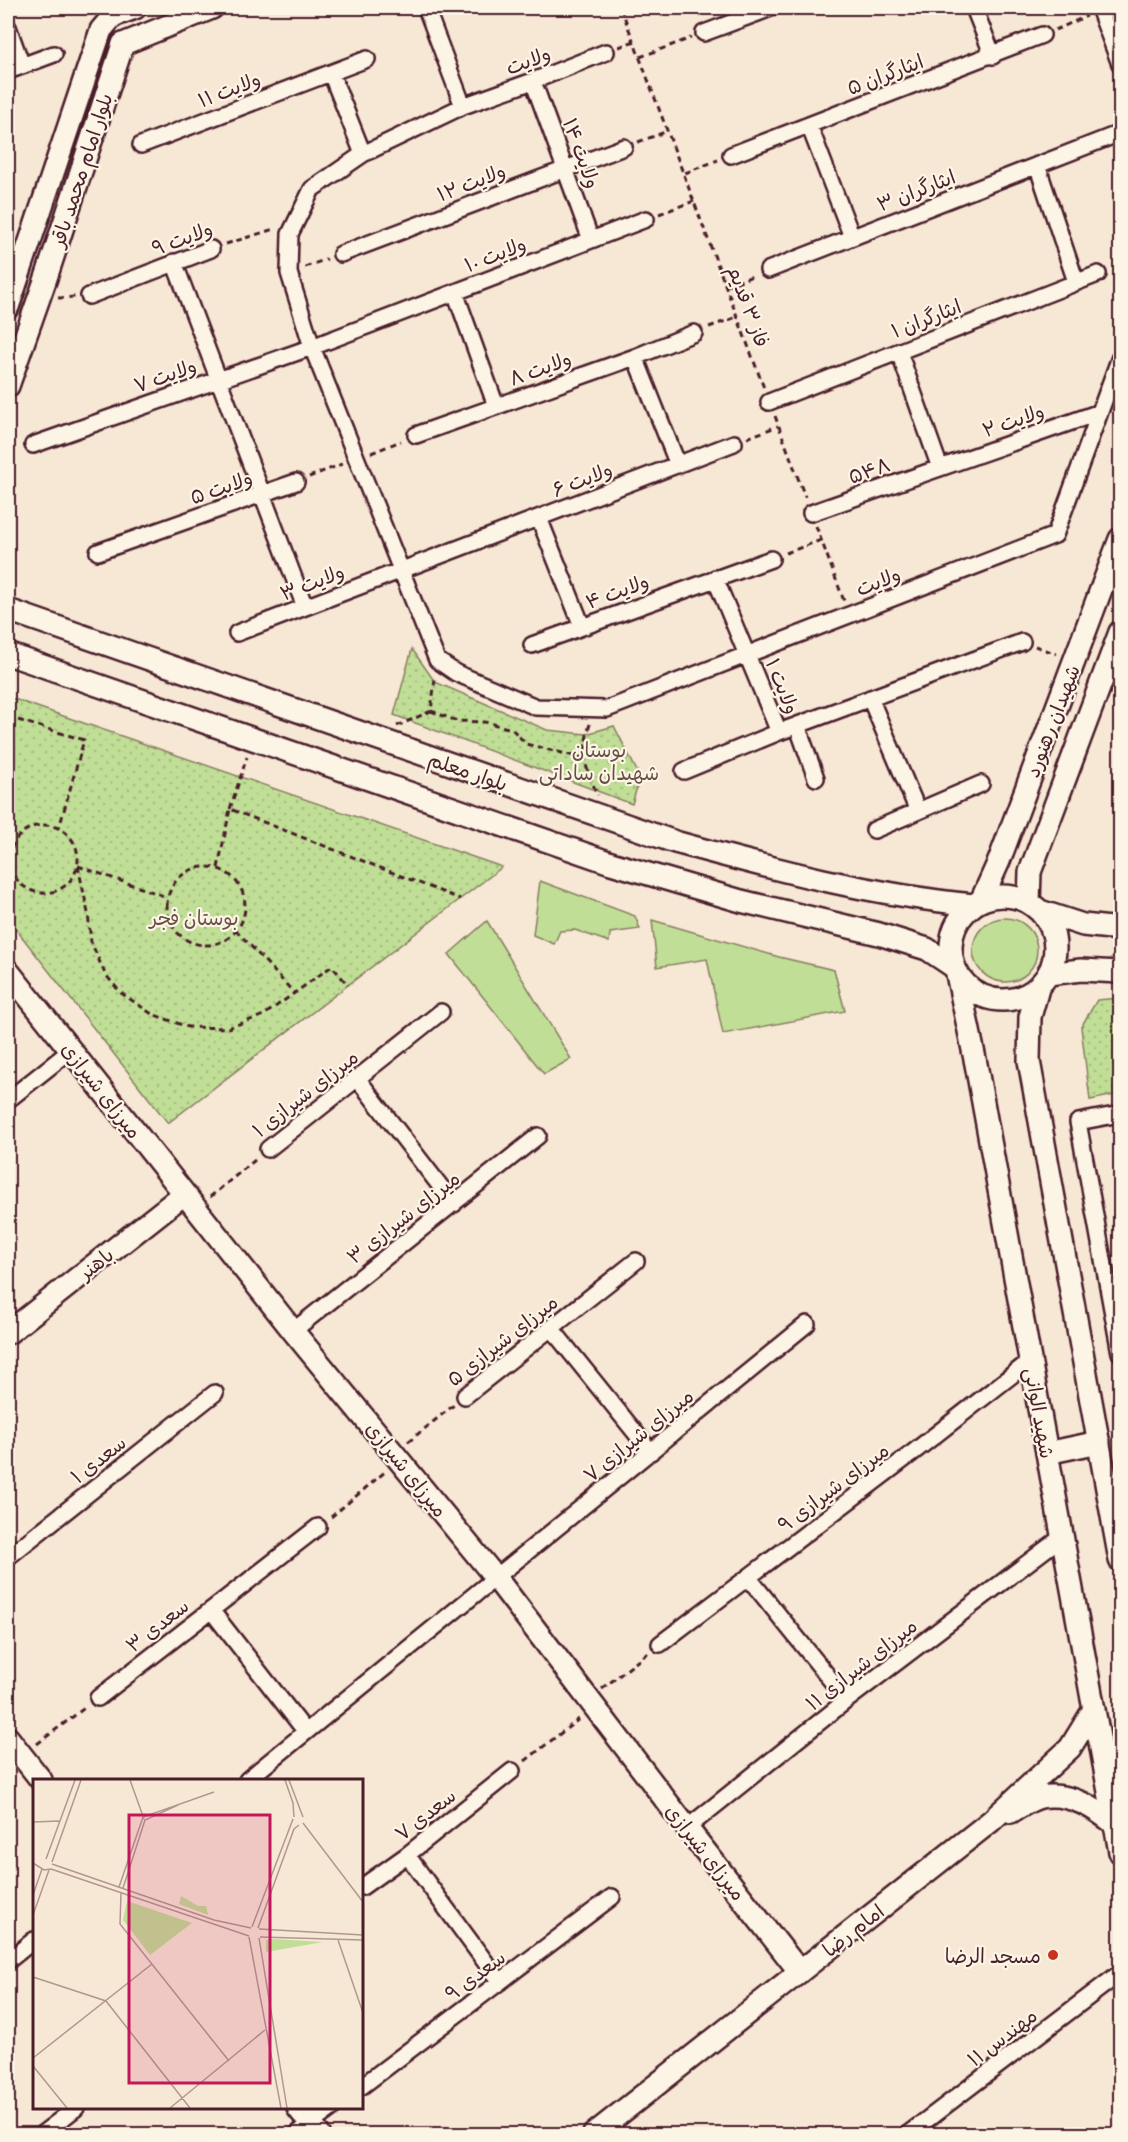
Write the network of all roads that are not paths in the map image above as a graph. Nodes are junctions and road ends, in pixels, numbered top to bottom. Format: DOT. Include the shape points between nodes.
graph roads {
  1 [pos="135,8"];
  2 [pos="212,8"];
  3 [pos="426,8"];
  4 [pos="771,8"];
  5 [pos="974,8"];
  6 [pos="1102,9"];
  7 [pos="111,12"];
  8 [pos="8,27"];
  9 [pos="704,33"];
  10 [pos="1042,35"];
  11 [pos="123,44"];
  12 [pos="606,52"];
  13 [pos="54,54"];
  14 [pos="993,56"];
  15 [pos="368,59"];
  16 [pos="1120,64"];
  17 [pos="14,68"];
  18 [pos="331,73"];
  19 [pos="533,81"];
  20 [pos="463,106"];
  21 [pos="809,126"];
  22 [pos="1120,133"];
  23 [pos="141,144"];
  24 [pos="624,147"];
  25 [pos="363,154"];
  26 [pos="730,155"];
  27 [pos="1037,165"];
  28 [pos="565,169"];
  29 [pos="646,219"];
  30 [pos="852,237"];
  31 [pos="591,240"];
  32 [pos="211,249"];
  33 [pos="341,254"];
  34 [pos="174,262"];
  35 [pos="14,269"];
  36 [pos="768,270"];
  37 [pos="1098,274"];
  38 [pos="1076,282"];
  39 [pos="455,292"];
  40 [pos="89,296"];
  41 [pos="8,307"];
  42 [pos="694,333"];
  43 [pos="312,346"];
  44 [pos="899,351"];
  45 [pos="635,357"];
  46 [pos="1120,357"];
  47 [pos="218,379"];
  48 [pos="8,386"];
  49 [pos="769,402"];
  50 [pos="496,406"];
  51 [pos="1100,412"];
  52 [pos="416,435"];
  53 [pos="734,443"];
  54 [pos="33,444"];
  55 [pos="678,465"];
  56 [pos="940,468"];
  57 [pos="296,482"];
  58 [pos="262,495"];
  59 [pos="811,513"];
  60 [pos="540,518"];
  61 [pos="1120,539"];
  62 [pos="98,552"];
  63 [pos="771,559"];
  64 [pos="401,570"];
  65 [pos="715,578"];
  66 [pos="305,607"];
  67 [pos="8,610"];
  68 [pos="582,626"];
  69 [pos="1120,632"];
  70 [pos="237,633"];
  71 [pos="1022,642"];
  72 [pos="532,645"];
  73 [pos="8,654"];
  74 [pos="748,654"];
  75 [pos="870,698"];
  76 [pos="797,725"];
  77 [pos="779,732"];
  78 [pos="684,771"];
  79 [pos="816,778"];
  80 [pos="981,784"];
  81 [pos="918,811"];
  82 [pos="874,830"];
  83 [pos="977,903"];
  84 [pos="1035,907"];
  85 [pos="1120,929"];
  86 [pos="8,970"];
  87 [pos="956,970"];
  88 [pos="1120,972"];
  89 [pos="1044,980"];
  90 [pos="441,1012"];
  91 [pos="71,1050"];
  92 [pos="357,1078"];
  93 [pos="8,1100"];
  94 [pos="1120,1114"];
  95 [pos="538,1136"];
  96 [pos="268,1149"];
  97 [pos="190,1201"];
  98 [pos="454,1204"];
  99 [pos="636,1261"];
  100 [pos="1115,1290"];
  101 [pos="807,1324"];
  102 [pos="550,1328"];
  103 [pos="293,1331"];
  104 [pos="8,1333"];
  105 [pos="1120,1353"];
  106 [pos="1030,1361"];
  107 [pos="215,1393"];
  108 [pos="465,1396"];
  109 [pos="1099,1442"];
  110 [pos="651,1452"];
  111 [pos="1047,1453"];
  112 [pos="318,1527"];
  113 [pos="1063,1536"];
  114 [pos="8,1557"];
  115 [pos="1120,1560"];
  116 [pos="748,1577"];
  117 [pos="496,1578"];
  118 [pos="211,1610"];
  119 [pos="660,1644"];
  120 [pos="98,1698"];
  121 [pos="847,1700"];
  122 [pos="1094,1709"];
  123 [pos="306,1732"];
  124 [pos="8,1738"];
  125 [pos="512,1771"];
  126 [pos="40,1779"];
  127 [pos="248,1779"];
  128 [pos="991,1821"];
  129 [pos="1116,1825"];
  130 [pos="687,1828"];
  131 [pos="1120,1852"];
  132 [pos="407,1855"];
  133 [pos="363,1886"];
  134 [pos="612,1897"];
  135 [pos="33,1941"];
  136 [pos="8,1961"];
  137 [pos="800,1972"];
  138 [pos="1120,1973"];
  139 [pos="500,1982"];
  140 [pos="363,2085"];
  141 [pos="75,2109"];
  142 [pos="330,2109"];
  143 [pos="306,2125"];
  144 [pos="47,2133"];
  145 [pos="594,2134"];
  146 [pos="908,2134"];
  1 -- 7 [label="street"];
  2 -- 11 [label="street"];
  3 -- 20 [label="street"];
  4 -- 9 [label="street"];
  5 -- 14 [label="street"];
  6 -- 16 [label="street"];
  7 -- 11 [label="street"];
  7 -- 35 [label="street, بلوار امام محمد باقر"];
  8 -- 17 [label="street"];
  10 -- 14 [label="street, ایثارگران ۵"];
  11 -- 48 [label="street, بلوار امام محمد باقر"];
  12 -- 19 [label="street, ولایت"];
  13 -- 17 [label="street"];
  14 -- 21 [label="street, ایثارگران ۵"];
  15 -- 18 [label="street, ولایت ۱۱"];
  18 -- 23 [label="street, ولایت ۱۱"];
  18 -- 25 [label="street"];
  19 -- 20 [label="street, ولایت"];
  19 -- 28 [label="street, ولایت ۱۴"];
  20 -- 25 [label="street, ولایت"];
  21 -- 26 [label="street, ایثارگران ۵"];
  21 -- 30 [label="street"];
  22 -- 27 [label="street, ایثارگران ۳"];
  24 -- 28 [label="street, ولایت ۱۲"];
  25 -- 43 [label="street, ولایت" via="312,189 290,234 289,273"];
  27 -- 30 [label="street, ایثارگران ۳"];
  27 -- 38 [label="street"];
  28 -- 31 [label="street, ولایت ۱۴"];
  28 -- 33 [label="street, ولایت ۱۲"];
  29 -- 31 [label="street, ولایت ۱۰"];
  30 -- 36 [label="street, ایثارگران ۳"];
  31 -- 39 [label="street, ولایت ۱۰"];
  32 -- 34 [label="street, ولایت ۹"];
  34 -- 40 [label="street, ولایت ۹"];
  34 -- 47 [label="street"];
  35 -- 41 [label="street, بلوار امام محمد باقر"];
  37 -- 38 [label="street, ایثارگران ۱"];
  38 -- 44 [label="street, ایثارگران ۱"];
  39 -- 43 [label="street, ولایت ۱۰"];
  39 -- 50 [label="street"];
  42 -- 45 [label="street, ولایت ۸"];
  43 -- 47 [label="street, ولایت ۷"];
  43 -- 64 [label="street"];
  44 -- 49 [label="street, ایثارگران ۱"];
  44 -- 56 [label="street"];
  45 -- 50 [label="street, ولایت ۸"];
  45 -- 55 [label="street"];
  46 -- 51 [label="street, ولایت"];
  47 -- 54 [label="street, ولایت ۷"];
  47 -- 58 [label="street"];
  50 -- 52 [label="street, ولایت ۸"];
  51 -- 56 [label="street, ولایت ۲"];
  51 -- 74 [label="street, ولایت" via="1055,535"];
  53 -- 55 [label="street, ولایت ۶"];
  55 -- 60 [label="street, ولایت ۶"];
  56 -- 59 [label="street, ۵۴۸"];
  57 -- 58 [label="street, ولایت ۵"];
  58 -- 62 [label="street, ولایت ۵"];
  58 -- 66 [label="street"];
  60 -- 64 [label="street, ولایت ۶"];
  60 -- 68 [label="street"];
  61 -- 83 [label="street, شهیدان رهنورد" via="999,861"];
  63 -- 65 [label="street, ولایت ۴"];
  64 -- 66 [label="street, ولایت ۳"];
  64 -- 74 [label="street, ولایت" via="437,660 456,673 536,707 607,709"];
  65 -- 68 [label="street, ولایت ۴"];
  65 -- 74 [label="street"];
  66 -- 70 [label="street, ولایت ۳"];
  67 -- 83 [label="street, بلوار معلم" via="686,845 899,896"];
  68 -- 72 [label="street, ولایت ۴"];
  69 -- 84 [label="street, شهیدان رهنورد" via="1030,872"];
  71 -- 75 [label="street"];
  73 -- 87 [label="street, بلوار معلم" via="663,879 927,949"];
  74 -- 77 [label="street, ولایت ۱"];
  75 -- 76 [label="street"];
  75 -- 81 [label="street"];
  76 -- 77 [label="street"];
  76 -- 79 [label="street"];
  77 -- 78 [label="street"];
  80 -- 81 [label="street"];
  81 -- 82 [label="street"];
  83 -- 84 [label="street" via="1003,896 1017,897"];
  83 -- 87 [label="street" via="957,921 952,934 950,947"];
  84 -- 85 [label="street" via="1083,925"];
  84 -- 89 [label="street" via="1054,934 1053,962"];
  86 -- 91 [label="street, میرزای شیرازی"];
  87 -- 89 [label="street" via="965,985 976,993 1002,1000 1029,993"];
  87 -- 106 [label="street, شهید الوانی"];
  88 -- 89 [label="street" via="1081,970"];
  89 -- 109 [label="street" via="1030,1017 1029,1061"];
  90 -- 92 [label="street, میرزای شیرازی ۱"];
  91 -- 93 [label="street"];
  91 -- 97 [label="street, میرزای شیرازی"];
  92 -- 96 [label="street, میرزای شیرازی ۱"];
  92 -- 98 [label="street"];
  94 -- 100 [label="street" via="1077,1122"];
  95 -- 98 [label="street, میرزای شیرازی ۳"];
  97 -- 103 [label="street, میرزای شیرازی"];
  97 -- 104 [label="street, باهنر"];
  98 -- 103 [label="street, میرزای شیرازی ۳"];
  99 -- 102 [label="street, میرزای شیرازی ۵"];
  100 -- 105 [label="street"];
  101 -- 110 [label="street, میرزای شیرازی ۷"];
  102 -- 108 [label="street, میرزای شیرازی ۵"];
  102 -- 110 [label="street"];
  103 -- 117 [label="street, میرزای شیرازی"];
  106 -- 111 [label="street, شهید الوانی"];
  106 -- 116 [label="street, میرزای شیرازی ۹"];
  107 -- 114 [label="street, سعدی ۱"];
  109 -- 111 [label="street"];
  109 -- 115 [label="street"];
  110 -- 117 [label="street, میرزای شیرازی ۷"];
  111 -- 113 [label="street, شهید الوانی"];
  112 -- 118 [label="street, سعدی ۳"];
  113 -- 121 [label="street, میرزای شیرازی ۱۱"];
  113 -- 122 [label="street, شهید الوانی"];
  116 -- 119 [label="street, میرزای شیرازی ۹"];
  116 -- 121 [label="street"];
  117 -- 123 [label="street, میرزای شیرازی ۷"];
  117 -- 130 [label="street, میرزای شیرازی"];
  118 -- 120 [label="street, سعدی ۳"];
  118 -- 123 [label="street"];
  121 -- 130 [label="street, میرزای شیرازی ۱۱"];
  122 -- 128 [label="street, امام رضا" via="1070,1748"];
  122 -- 129 [label="street, شهید الوانی"];
  123 -- 127 [label="street, میرزای شیرازی ۷"];
  124 -- 126 [label="street"];
  125 -- 132 [label="street, سعدی ۷"];
  128 -- 129 [label="street" via="1041,1797 1068,1798 1094,1808"];
  128 -- 137 [label="street, امام رضا"];
  129 -- 131 [label="street, شهید الوانی"];
  130 -- 137 [label="street, میرزای شیرازی"];
  132 -- 133 [label="street, سعدی ۷"];
  132 -- 139 [label="street"];
  134 -- 139 [label="street, سعدی ۹"];
  135 -- 136 [label="street"];
  137 -- 145 [label="street, امام رضا"];
  138 -- 146 [label="street, مهندس ۱۱"];
  139 -- 140 [label="street, سعدی ۹"];
  141 -- 144 [label="street"];
  142 -- 143 [label="street"];
}
